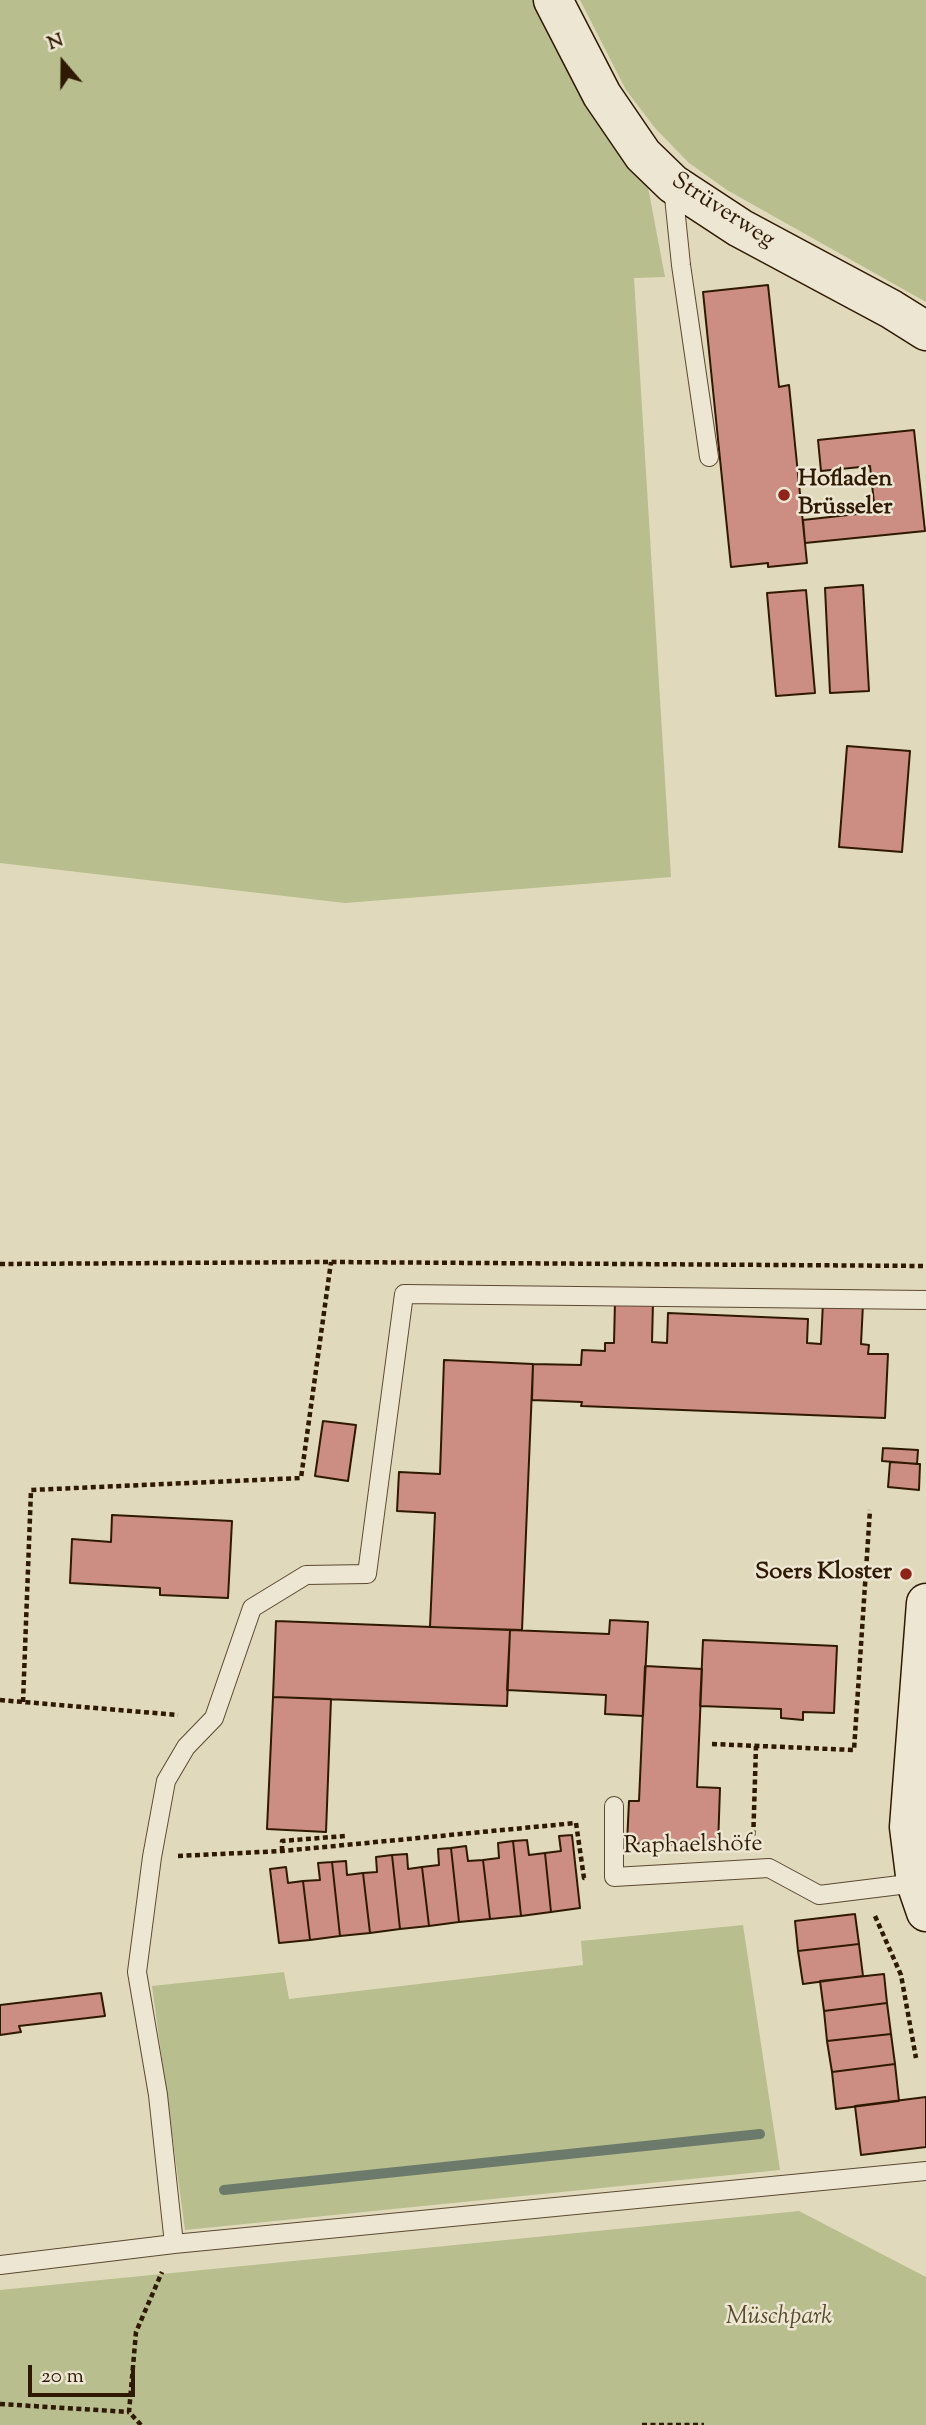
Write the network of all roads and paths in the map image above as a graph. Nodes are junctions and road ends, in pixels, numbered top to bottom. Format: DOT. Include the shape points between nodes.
graph roads {
  1 [pos="553,0"];
  2 [pos="673,184"];
  3 [pos="926,331"];
  4 [pos="709,457"];
  5 [pos="331,1262"];
  6 [pos="0,1264"];
  7 [pos="926,1266"];
  8 [pos="926,1300"];
  9 [pos="870,1510"];
  10 [pos="926,1603"];
  11 [pos="0,1700"];
  12 [pos="23,1702"];
  13 [pos="214,1718"];
  14 [pos="712,1744"];
  15 [pos="756,1746"];
  16 [pos="614,1806"];
  17 [pos="754,1830"];
  18 [pos="345,1836"];
  19 [pos="282,1851"];
  20 [pos="152,1857"];
  21 [pos="584,1878"];
  22 [pos="921,1897"];
  23 [pos="871,1908"];
  24 [pos="916,2058"];
  25 [pos="926,2171"];
  26 [pos="174,2245"];
  27 [pos="0,2265"];
  28 [pos="0,2404"];
  29 [pos="129,2412"];
  30 [pos="141,2425"];
  31 [pos="642,2425"];
  32 [pos="704,2425"];
  1 -- 2 [label="street, Strüverweg" via="602,95 643,155"];
  2 -- 3 [label="street, Strüverweg" via="740,228"];
  2 -- 4 [label="lane"];
  5 -- 6 [label="path"];
  5 -- 7 [label="path"];
  5 -- 12 [label="path" via="301,1478 31,1490"];
  8 -- 13 [label="lane" via="404,1294 367,1574 306,1575 252,1608"];
  9 -- 15 [label="path" via="854,1750"];
  10 -- 22 [label="street" via="909,1827"];
  11 -- 12 [label="path"];
  12 -- 13 [label="path"];
  13 -- 20 [label="lane" via="186,1747 166,1782"];
  14 -- 15 [label="path"];
  15 -- 17 [label="path"];
  16 -- 22 [label="lane, Raphaelshöfe" via="614,1877 769,1868 819,1895"];
  18 -- 19 [label="path" via="282,1841"];
  19 -- 20 [label="path"];
  19 -- 21 [label="path" via="576,1823"];
  20 -- 26 [label="lane" via="137,1972 158,2095"];
  23 -- 24 [label="path" via="901,1975"];
  25 -- 26 [label="lane"];
  26 -- 27 [label="lane"];
  26 -- 29 [label="path" via="136,2332"];
  28 -- 29 [label="path"];
  29 -- 30 [label="path"];
  31 -- 32 [label="path"];
}
